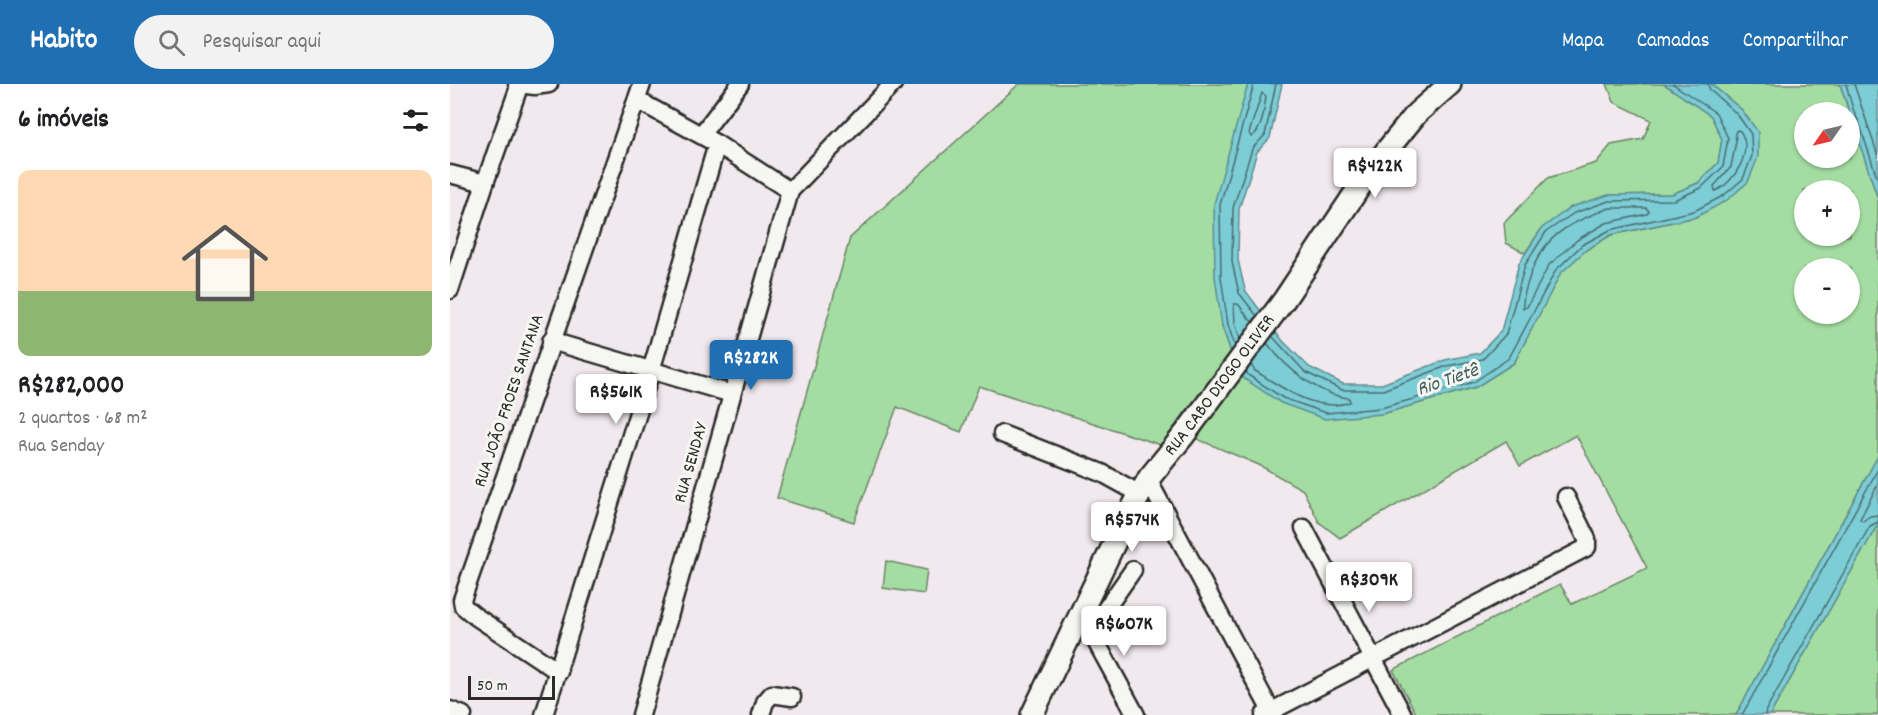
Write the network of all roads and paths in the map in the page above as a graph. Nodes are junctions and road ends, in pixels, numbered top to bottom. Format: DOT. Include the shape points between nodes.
graph roads {
  1 [pos="518,84"];
  2 [pos="549,84"];
  3 [pos="740,84"];
  4 [pos="893,84"];
  5 [pos="1450,84"];
  6 [pos="640,92"];
  7 [pos="701,135"];
  8 [pos="717,144"];
  9 [pos="450,174"];
  10 [pos="484,183"];
  11 [pos="790,191"];
  12 [pos="450,290"];
  13 [pos="552,341"];
  14 [pos="651,371"];
  15 [pos="732,394"];
  16 [pos="1002,434"];
  17 [pos="1144,486"];
  18 [pos="1566,497"];
  19 [pos="1304,528"];
  20 [pos="1133,570"];
  21 [pos="1081,614"];
  22 [pos="1092,634"];
  23 [pos="1373,659"];
  24 [pos="559,672"];
  25 [pos="792,697"];
  26 [pos="450,710"];
  27 [pos="1032,713"];
  28 [pos="1270,714"];
  29 [pos="463,715"];
  30 [pos="544,715"];
  31 [pos="641,715"];
  32 [pos="761,715"];
  33 [pos="1136,715"];
  34 [pos="1403,715"];
  1 -- 2 [label="street"];
  1 -- 10 [label="street"];
  3 -- 7 [label="street"];
  4 -- 11 [label="street, RUA SENDAY"];
  5 -- 17 [label="main road, RUA CABO DIOGO OLIVER" via="1417,113 1387,150 1284,300"];
  6 -- 7 [label="street"];
  6 -- 13 [label="street, RUA JOÃO FROES SANTANA"];
  7 -- 8 [label="street"];
  8 -- 11 [label="street"];
  8 -- 14 [label="street"];
  9 -- 10 [label="street"];
  10 -- 12 [label="street"];
  11 -- 15 [label="street, RUA SENDAY"];
  13 -- 14 [label="street"];
  13 -- 24 [label="street, RUA JOÃO FROES SANTANA" via="462,603 475,616"];
  14 -- 15 [label="street"];
  14 -- 24 [label="street"];
  15 -- 31 [label="street, RUA SENDAY"];
  16 -- 17 [label="street"];
  17 -- 21 [label="main road, RUA CABO DIOGO OLIVER"];
  17 -- 28 [label="street" via="1153,489"];
  18 -- 23 [label="street" via="1587,539 1587,547"];
  19 -- 23 [label="street"];
  20 -- 22 [label="street"];
  21 -- 22 [label="street"];
  21 -- 27 [label="main road, RUA CABO DIOGO OLIVER"];
  22 -- 33 [label="street"];
  23 -- 28 [label="street"];
  23 -- 34 [label="street"];
  24 -- 30 [label="street"];
  25 -- 32 [label="street" via="772,694"];
  26 -- 29 [label="street"];
}
